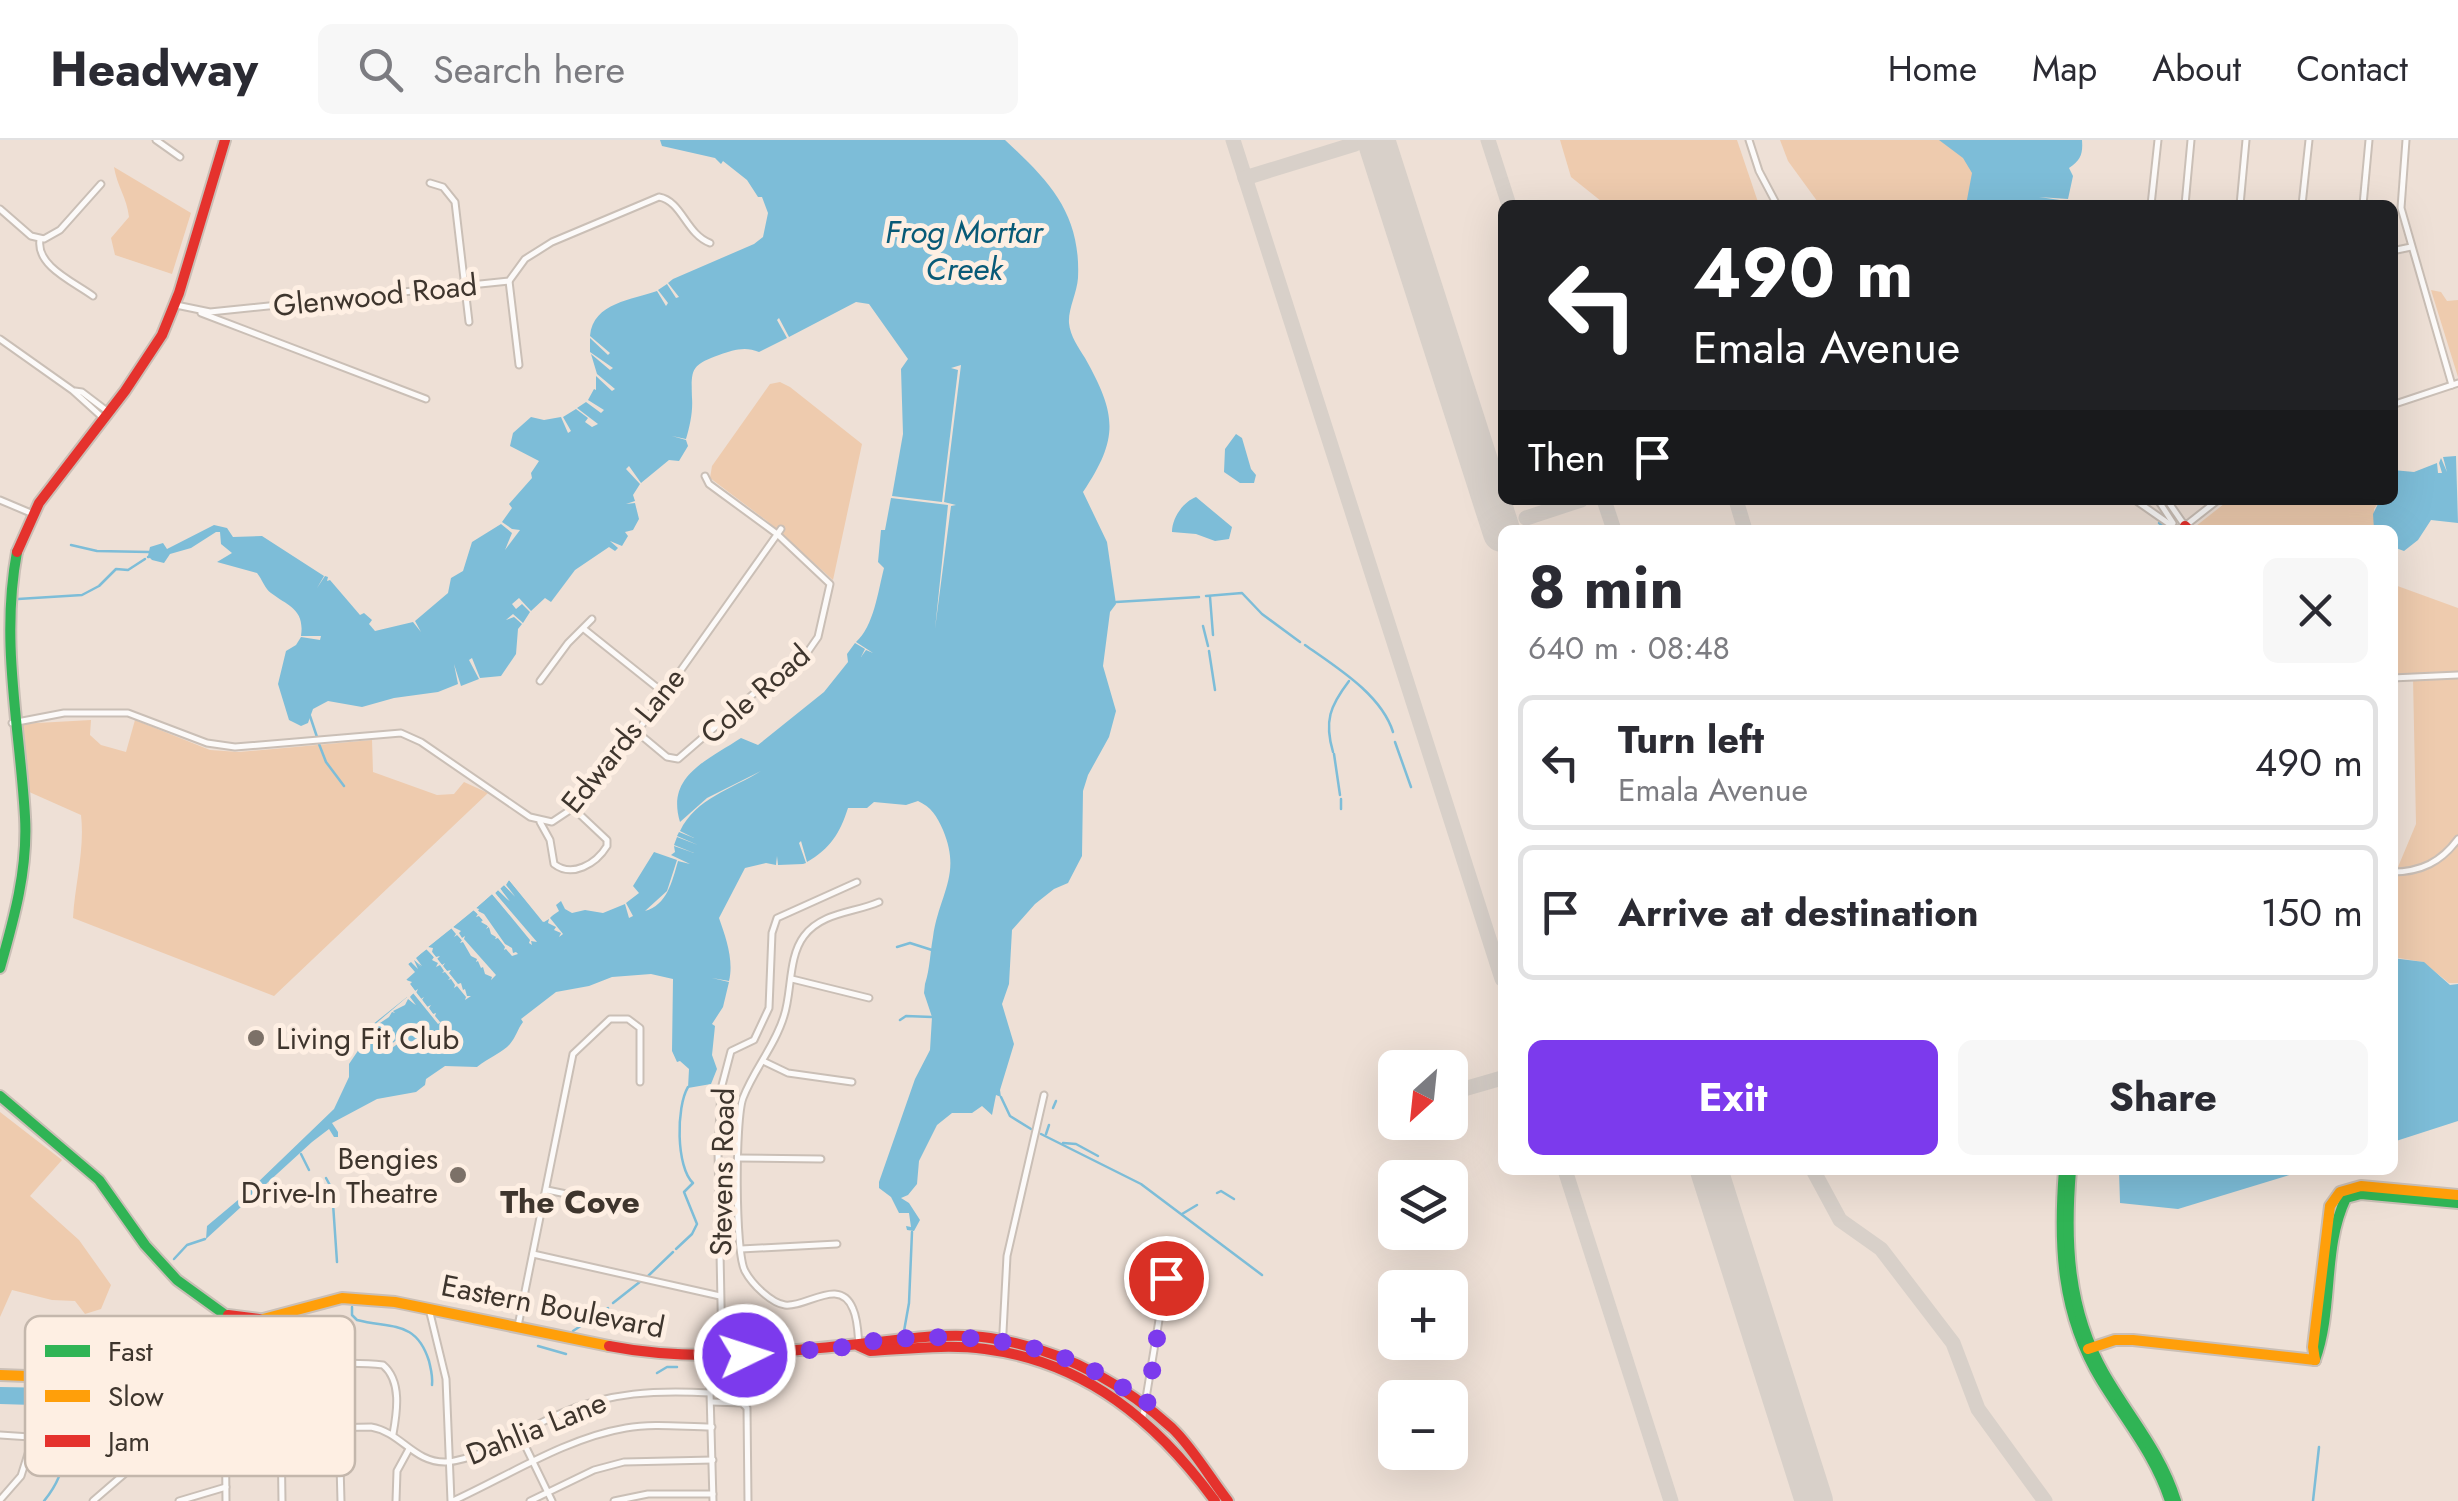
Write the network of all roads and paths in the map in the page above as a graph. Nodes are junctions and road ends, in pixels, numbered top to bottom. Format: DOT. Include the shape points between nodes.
graph roads {
  1 [pos="156,140"];
  2 [pos="225,140"];
  3 [pos="1749,140"];
  4 [pos="2158,140"];
  5 [pos="2192,140"];
  6 [pos="2246,140"];
  7 [pos="2309,140"];
  8 [pos="2370,140"];
  9 [pos="2406,140"];
  10 [pos="180,156"];
  11 [pos="101,184"];
  12 [pos="430,184"];
  13 [pos="1774,200"];
  14 [pos="2152,200"];
  15 [pos="2186,200"];
  16 [pos="2240,200"];
  17 [pos="2303,200"];
  18 [pos="2364,200"];
  19 [pos="0,209"];
  20 [pos="40,240"];
  21 [pos="710,243"];
  22 [pos="2412,247"];
  23 [pos="2398,250"];
  24 [pos="509,280"];
  25 [pos="465,285"];
  26 [pos="93,296"];
  27 [pos="176,305"];
  28 [pos="199,312"];
  29 [pos="469,322"];
  30 [pos="0,339"];
  31 [pos="520,364"];
  32 [pos="2455,384"];
  33 [pos="426,399"];
  34 [pos="2398,402"];
  35 [pos="105,415"];
  36 [pos="705,476"];
  37 [pos="0,500"];
  38 [pos="2143,505"];
  39 [pos="2162,505"];
  40 [pos="2212,505"];
  41 [pos="33,514"];
  42 [pos="2176,525"];
  43 [pos="2179,525"];
  44 [pos="2187,525"];
  45 [pos="779,532"];
  46 [pos="592,619"];
  47 [pos="584,629"];
  48 [pos="2458,675"];
  49 [pos="2398,678"];
  50 [pos="540,681"];
  51 [pos="664,693"];
  52 [pos="12,722"];
  53 [pos="637,732"];
  54 [pos="574,808"];
  55 [pos="539,820"];
  56 [pos="2458,839"];
  57 [pos="2398,871"];
  58 [pos="858,882"];
  59 [pos="879,902"];
  60 [pos="0,968"];
  61 [pos="792,979"];
  62 [pos="869,998"];
  63 [pos="762,1060"];
  64 [pos="640,1082"];
  65 [pos="852,1082"];
  66 [pos="1044,1095"];
  67 [pos="0,1096"];
  68 [pos="738,1158"];
  69 [pos="821,1159"];
  70 [pos="2067,1175"];
  71 [pos="547,1190"];
  72 [pos="2458,1194"];
  73 [pos="2458,1203"];
  74 [pos="639,1209"];
  75 [pos="836,1244"];
  76 [pos="741,1249"];
  77 [pos="534,1254"];
  78 [pos="1166,1278"];
  79 [pos="720,1296"];
  80 [pos="429,1308"];
  81 [pos="224,1314"];
  82 [pos="227,1316"];
  83 [pos="240,1316"];
  84 [pos="272,1316"];
  85 [pos="518,1327"];
  86 [pos="859,1346"];
  87 [pos="1003,1346"];
  88 [pos="2088,1348"];
  89 [pos="709,1356"];
  90 [pos="722,1356"];
  91 [pos="2316,1360"];
  92 [pos="355,1365"];
  93 [pos="0,1375"];
  94 [pos="25,1376"];
  95 [pos="710,1393"];
  96 [pos="712,1402"];
  97 [pos="1145,1411"];
  98 [pos="712,1427"];
  99 [pos="355,1428"];
  100 [pos="519,1432"];
  101 [pos="392,1434"];
  102 [pos="0,1436"];
  103 [pos="25,1437"];
  104 [pos="408,1448"];
  105 [pos="713,1460"];
  106 [pos="450,1461"];
  107 [pos="534,1463"];
  108 [pos="25,1466"];
  109 [pos="120,1476"];
  110 [pos="226,1476"];
  111 [pos="282,1476"];
  112 [pos="340,1476"];
  113 [pos="226,1487"];
  114 [pos="547,1493"];
  115 [pos="713,1498"];
  116 [pos="0,1500"];
  117 [pos="93,1501"];
  118 [pos="179,1501"];
  119 [pos="226,1501"];
  120 [pos="282,1501"];
  121 [pos="341,1501"];
  122 [pos="396,1501"];
  123 [pos="452,1501"];
  124 [pos="530,1501"];
  125 [pos="552,1501"];
  126 [pos="614,1501"];
  127 [pos="748,1501"];
  128 [pos="1215,1501"];
  129 [pos="1228,1501"];
  130 [pos="2173,1501"];
  1 -- 10 [label="street"];
  2 -- 27 [label="street"];
  3 -- 13 [label="street"];
  4 -- 14 [label="street"];
  5 -- 15 [label="street"];
  6 -- 16 [label="street"];
  7 -- 17 [label="street"];
  8 -- 18 [label="street"];
  9 -- 22 [label="street" via="2401,200"];
  11 -- 20 [label="street" via="60,230"];
  12 -- 25 [label="street" via="443,187 455,202"];
  19 -- 20 [label="street"];
  20 -- 26 [label="street" via="43,259"];
  21 -- 24 [label="street, Glenwood Road" via="696,236 668,199 659,198 552,242"];
  22 -- 23 [label="street"];
  22 -- 32 [label="street"];
  24 -- 25 [label="street, Glenwood Road"];
  24 -- 31 [label="street"];
  25 -- 28 [label="street, Glenwood Road"];
  25 -- 29 [label="street"];
  27 -- 28 [label="street, Glenwood Road"];
  27 -- 35 [label="street" via="146,363"];
  28 -- 33 [label="street"];
  30 -- 35 [label="street" via="82,392"];
  32 -- 34 [label="street"];
  35 -- 41 [label="street"];
  36 -- 45 [label="street"];
  37 -- 41 [label="street"];
  38 -- 42 [label="street"];
  39 -- 43 [label="street"];
  40 -- 44 [label="street"];
  41 -- 52 [label="street" via="14,560 6,608"];
  45 -- 51 [label="street, Edwards Lane"];
  45 -- 53 [label="street, Cole Road" via="830,584 814,646 678,760"];
  46 -- 47 [label="street"];
  47 -- 50 [label="street"];
  47 -- 51 [label="street"];
  48 -- 49 [label="street"];
  51 -- 53 [label="street, Edwards Lane"];
  52 -- 55 [label="street, Edwards Lane" via="128,713 235,747 401,734"];
  52 -- 60 [label="street" via="26,833 18,903"];
  53 -- 54 [label="street, Edwards Lane"];
  54 -- 55 [label="street, Edwards Lane" via="556,820"];
  54 -- 55 [label="street" via="607,846 574,870 554,864"];
  56 -- 57 [label="street" via="2427,867"];
  58 -- 79 [label="street, Stevens Road" via="776,918 769,1008 754,1040 728,1058 718,1151"];
  59 -- 61 [label="street" via="810,929 798,947"];
  61 -- 62 [label="street"];
  61 -- 63 [label="street" via="782,1023"];
  63 -- 65 [label="street" via="788,1073"];
  63 -- 68 [label="street" via="738,1112"];
  64 -- 71 [label="street" via="640,1028 610,1018 573,1054"];
  66 -- 87 [label="street" via="1008,1256"];
  67 -- 81 [label="street" via="92,1173 165,1268"];
  68 -- 69 [label="street"];
  68 -- 76 [label="street"];
  70 -- 88 [label="street" via="2060,1264 2071,1314"];
  71 -- 74 [label="street"];
  71 -- 77 [label="street"];
  72 -- 91 [label="street" via="2361,1186 2340,1192 2327,1219"];
  73 -- 91 [label="street" via="2346,1198 2335,1220"];
  75 -- 76 [label="street"];
  76 -- 86 [label="street" via="746,1273 776,1302 791,1306 826,1294 846,1300 854,1309"];
  77 -- 79 [label="street"];
  77 -- 85 [label="street"];
  78 -- 97 [label="street"];
  79 -- 90 [label="street, Stevens Road"];
  80 -- 84 [label="street, Eastern Boulevard" via="342,1298"];
  80 -- 85 [label="street, Eastern Boulevard"];
  80 -- 106 [label="street" via="446,1378"];
  81 -- 82 [label="street"];
  81 -- 83 [label="street"];
  85 -- 89 [label="street, Eastern Boulevard"];
  86 -- 87 [label="street, Eastern Boulevard" via="933,1337"];
  86 -- 90 [label="street, Eastern Boulevard"];
  87 -- 97 [label="street, Eastern Boulevard" via="1047,1351 1086,1366"];
  88 -- 91 [label="street" via="2133,1340"];
  88 -- 130 [label="street" via="2159,1452"];
  89 -- 90 [label="street, Eastern Boulevard"];
  89 -- 95 [label="street"];
  92 -- 101 [label="street" via="388,1368 395,1384"];
  93 -- 94 [label="street, Eastern Boulevard"];
  95 -- 96 [label="street"];
  95 -- 100 [label="street, Dahlia Lane" via="618,1395"];
  96 -- 98 [label="street"];
  96 -- 127 [label="street" via="747,1408"];
  97 -- 128 [label="street, Eastern Boulevard"];
  97 -- 129 [label="street, Eastern Boulevard" via="1188,1446"];
  98 -- 105 [label="street"];
  98 -- 107 [label="street" via="626,1428"];
  99 -- 101 [label="street"];
  100 -- 106 [label="street, Dahlia Lane"];
  100 -- 107 [label="street"];
  101 -- 104 [label="street, Dahlia Lane"];
  102 -- 103 [label="street"];
  104 -- 106 [label="street, Dahlia Lane" via="424,1459"];
  104 -- 122 [label="street" via="397,1471"];
  105 -- 114 [label="street" via="624,1462"];
  105 -- 115 [label="street"];
  106 -- 123 [label="street"];
  107 -- 114 [label="street"];
  107 -- 123 [label="street"];
  108 -- 116 [label="street"];
  109 -- 117 [label="street"];
  110 -- 113 [label="street"];
  111 -- 120 [label="street"];
  112 -- 121 [label="street"];
  113 -- 118 [label="street"];
  113 -- 119 [label="street"];
  114 -- 124 [label="street"];
  114 -- 125 [label="street"];
  115 -- 126 [label="street" via="648,1494"];
}
